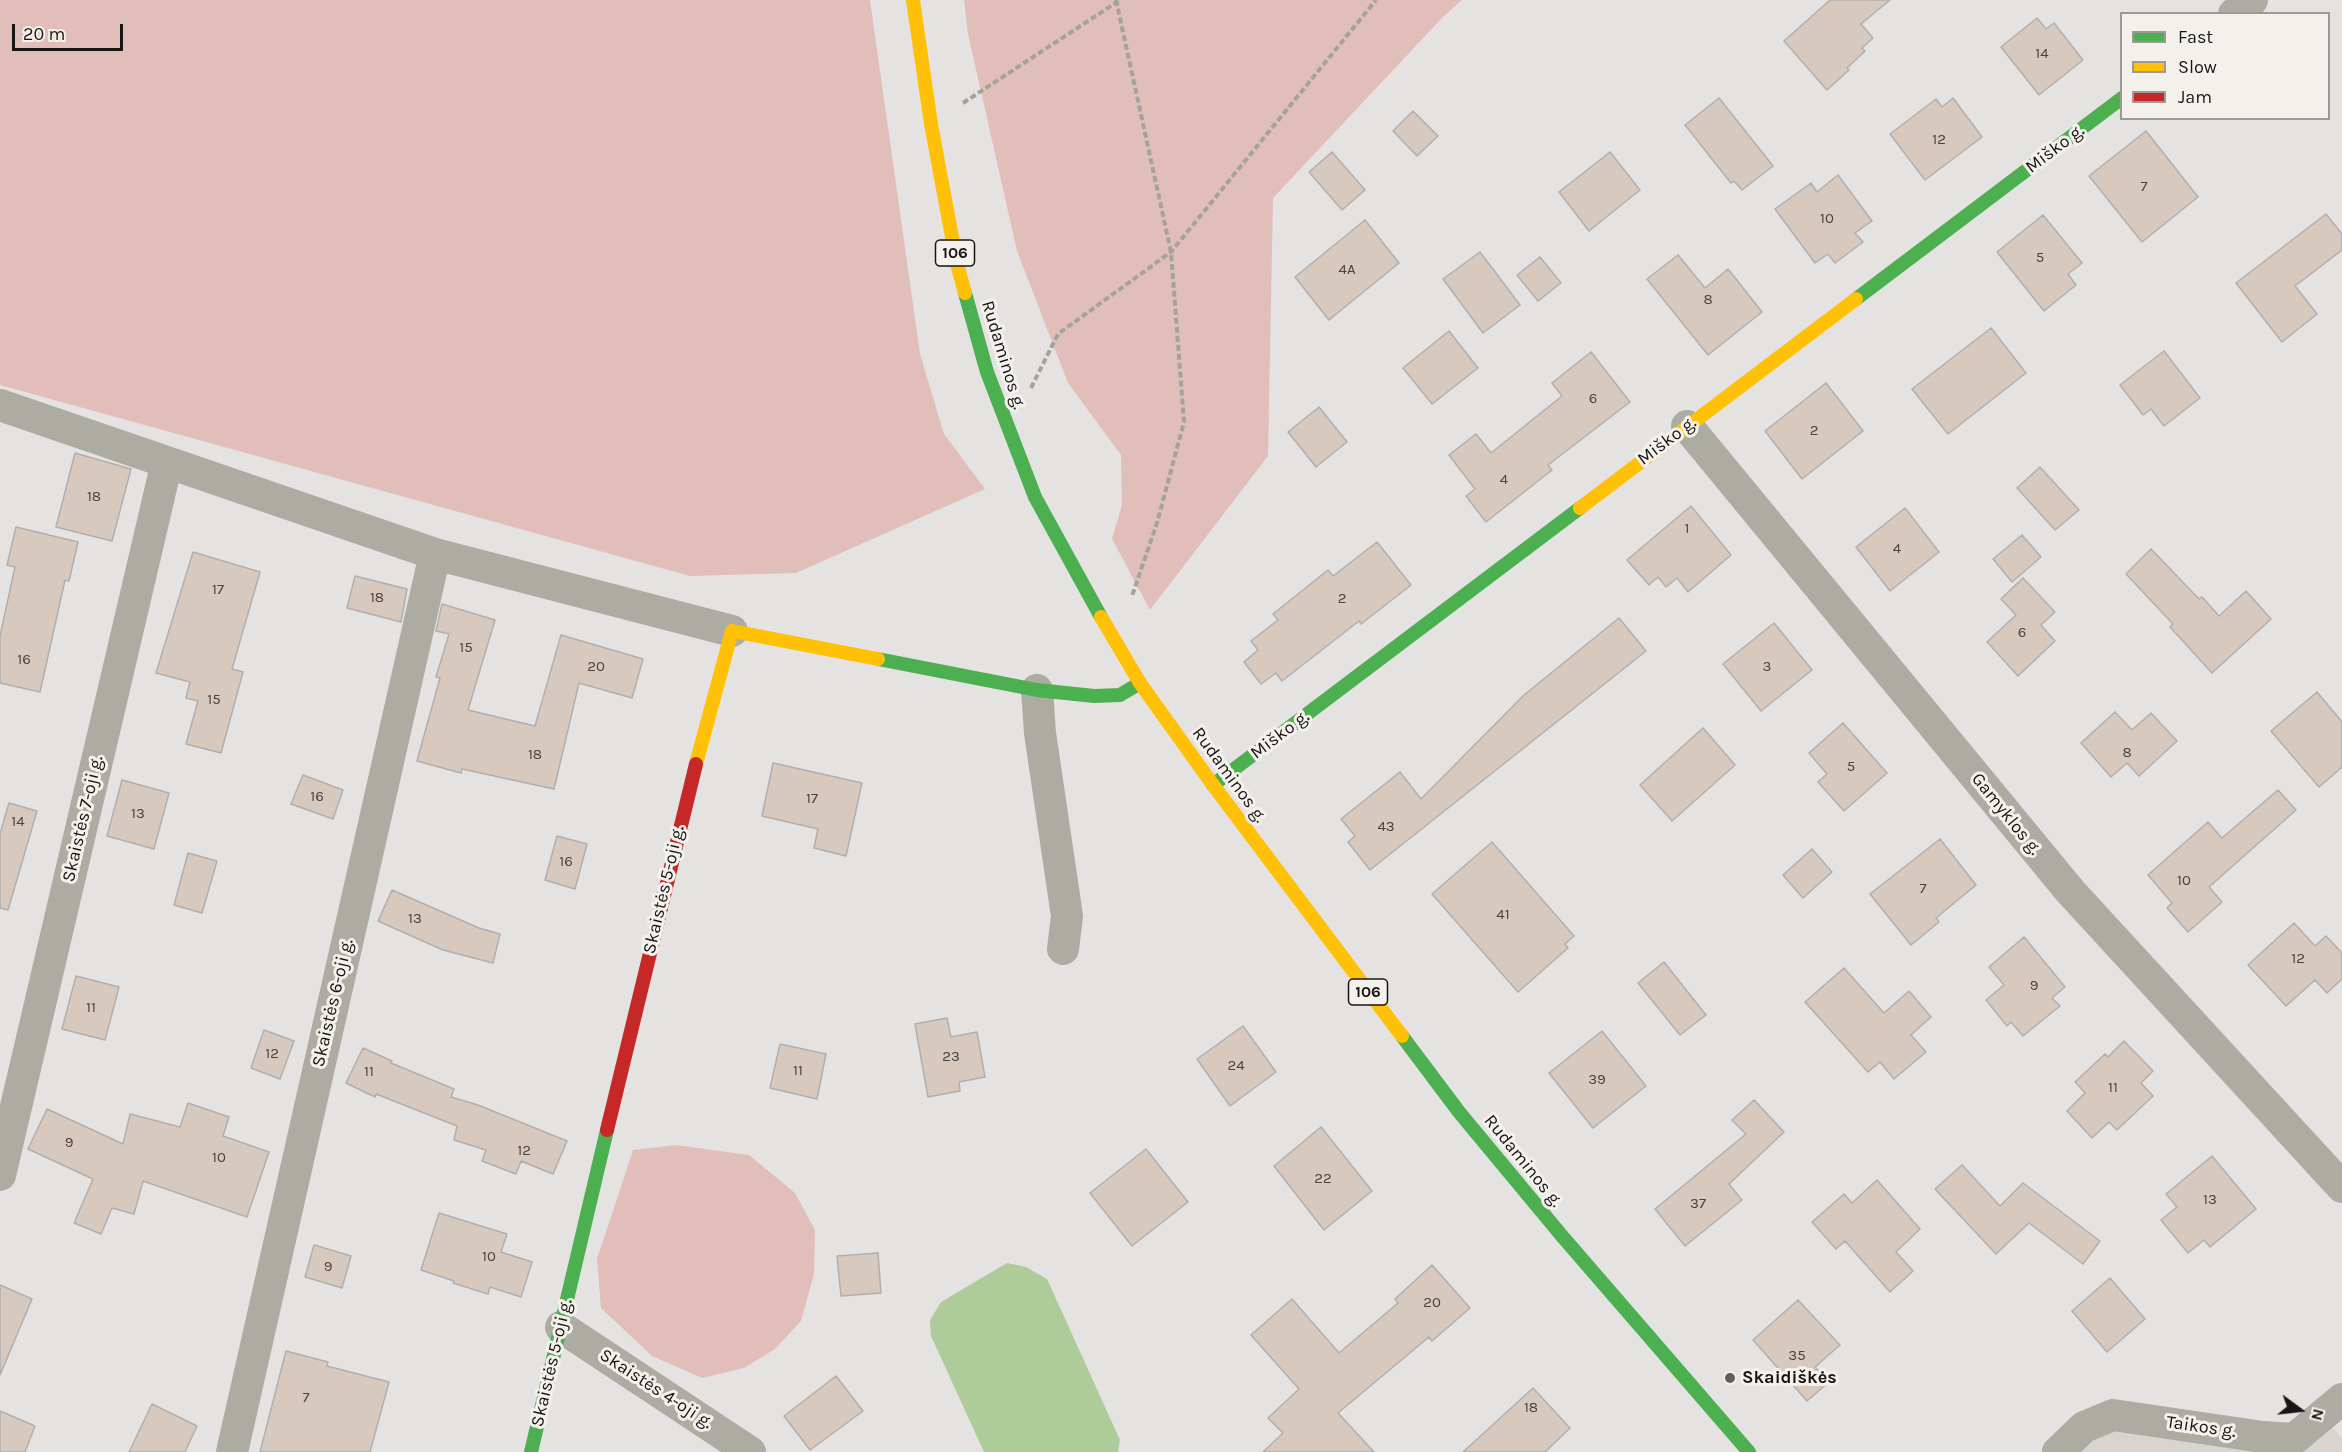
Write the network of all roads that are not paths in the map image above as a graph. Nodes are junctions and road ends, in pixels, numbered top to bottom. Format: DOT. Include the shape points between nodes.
graph roads {
  1 [pos="913,0"];
  2 [pos="2252,0"];
  3 [pos="2237,12"];
  4 [pos="2120,99"];
  5 [pos="0,405"];
  6 [pos="1688,426"];
  7 [pos="167,462"];
  8 [pos="435,554"];
  9 [pos="732,631"];
  10 [pos="1140,683"];
  11 [pos="1037,690"];
  12 [pos="1213,785"];
  13 [pos="1063,949"];
  14 [pos="0,1175"];
  15 [pos="2342,1186"];
  16 [pos="561,1327"];
  17 [pos="2342,1399"];
  18 [pos="232,1452"];
  19 [pos="531,1452"];
  20 [pos="750,1452"];
  21 [pos="1749,1452"];
  22 [pos="2058,1452"];
  1 -- 10 [label="street, Rudaminos g. / 106" via="957,264 987,372 1035,497"];
  2 -- 3 [label="street"];
  4 -- 6 [label="street, Miško g."];
  5 -- 7 [label="street"];
  6 -- 12 [label="street, Miško g."];
  6 -- 15 [label="street, Gamyklos g." via="2070,891"];
  7 -- 8 [label="street"];
  7 -- 14 [label="street, Skaistės 7-oji g."];
  8 -- 9 [label="street"];
  8 -- 18 [label="street, Skaistės 6-oji g."];
  9 -- 11 [label="street"];
  9 -- 16 [label="street, Skaistės 5-oji g." via="683,811"];
  10 -- 11 [label="street" via="1120,695"];
  10 -- 12 [label="street, Rudaminos g. / 106"];
  11 -- 13 [label="street" via="1067,916"];
  12 -- 21 [label="street, Rudaminos g. / 106" via="1460,1112"];
  16 -- 19 [label="street, Skaistės 5-oji g."];
  16 -- 20 [label="street, Skaistės 4-oji g."];
  17 -- 22 [label="street, Taikos g." via="2294,1439 2113,1415 2084,1427"];
}
